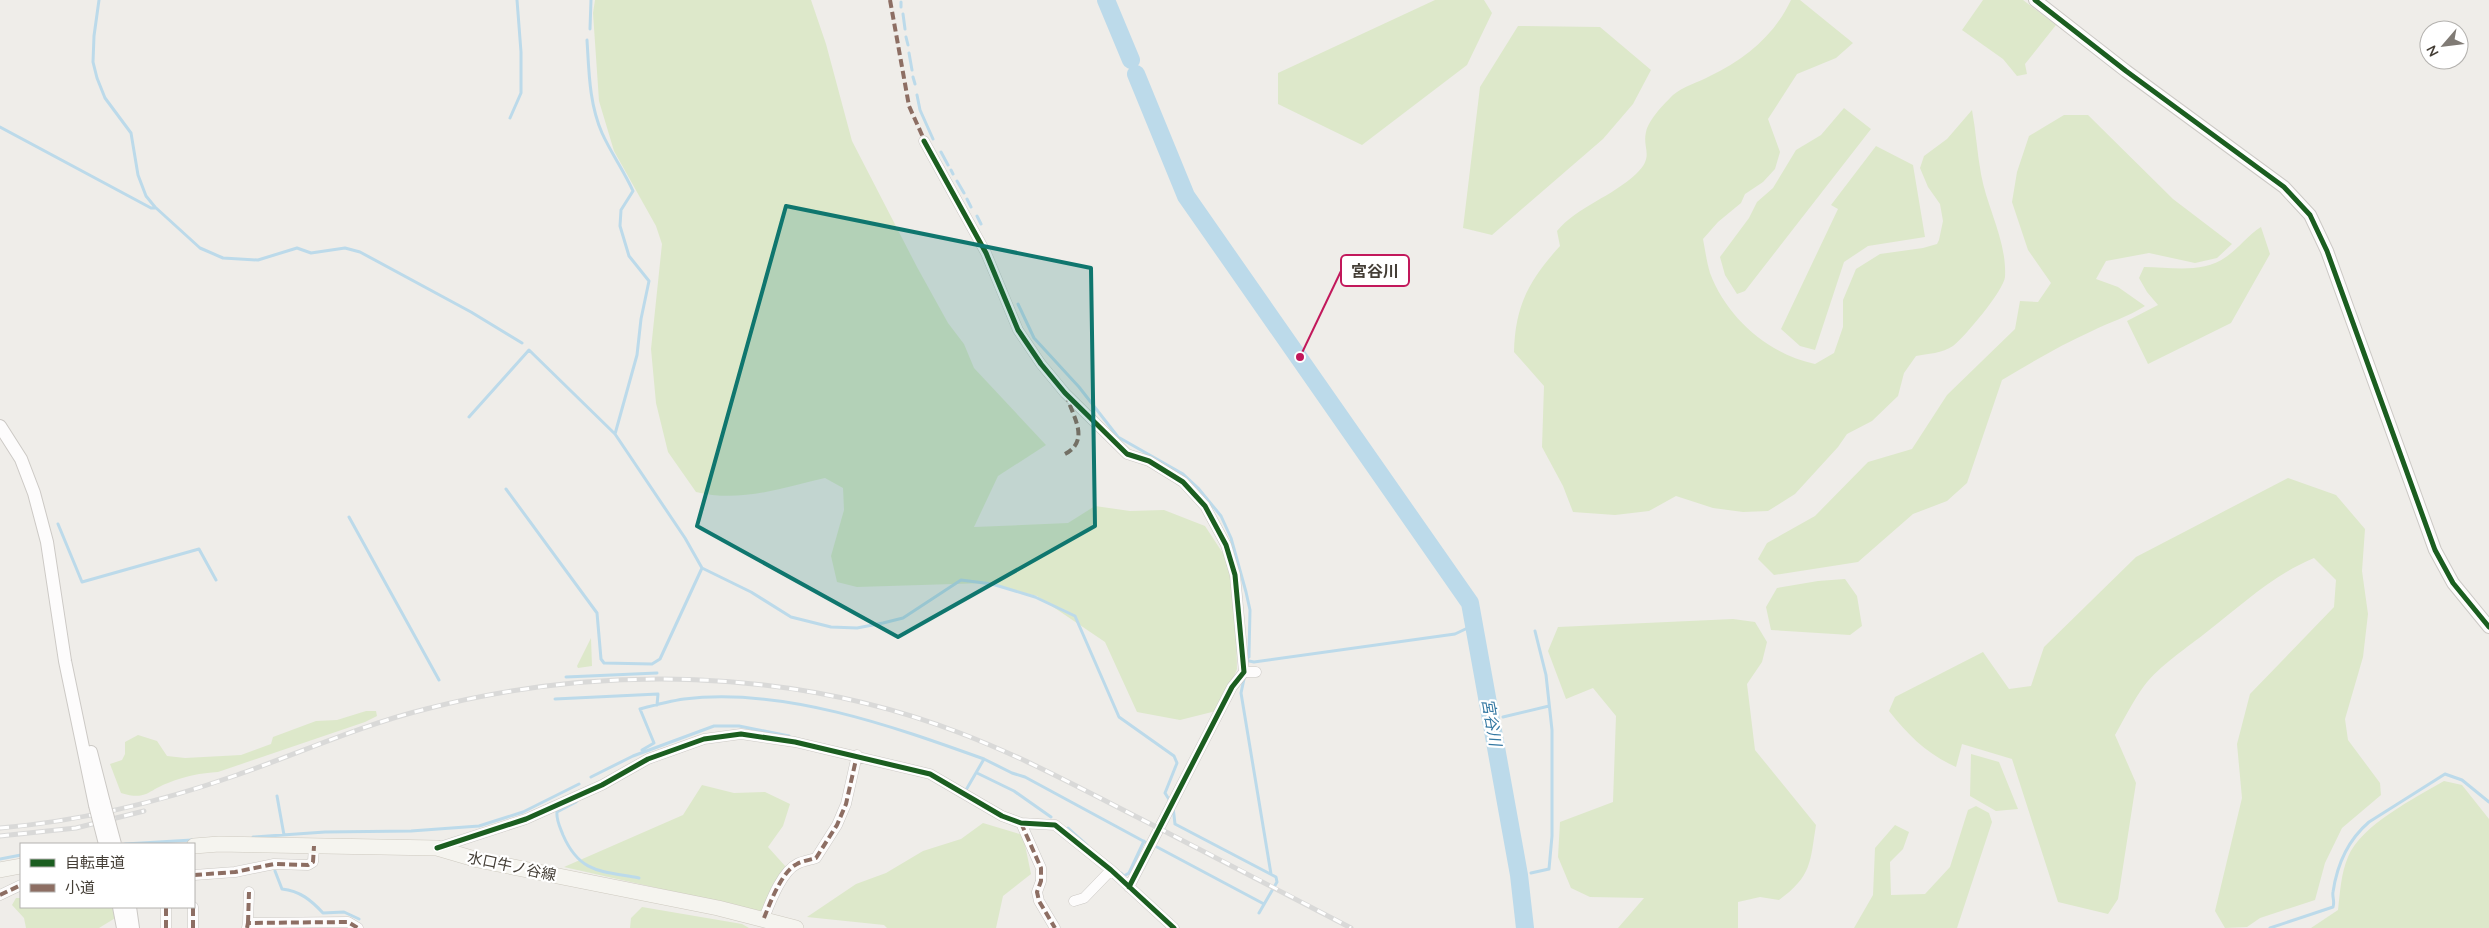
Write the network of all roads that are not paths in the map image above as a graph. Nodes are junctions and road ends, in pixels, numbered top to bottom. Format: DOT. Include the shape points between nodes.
graph roads {
  1 [pos="2035,0"];
  2 [pos="924,141"];
  3 [pos="0,426"];
  4 [pos="2489,627"];
  5 [pos="1244,672"];
  6 [pos="1256,672"];
  7 [pos="857,755"];
  8 [pos="100,804"];
  9 [pos="1021,823"];
  10 [pos="104,843"];
  11 [pos="114,843"];
  12 [pos="195,846"];
  13 [pos="314,846"];
  14 [pos="437,848"];
  15 [pos="20,866"];
  16 [pos="0,870"];
  17 [pos="1111,870"];
  18 [pos="195,875"];
  19 [pos="20,885"];
  20 [pos="1129,887"];
  21 [pos="248,892"];
  22 [pos="0,894"];
  23 [pos="1074,901"];
  24 [pos="119,908"];
  25 [pos="130,908"];
  26 [pos="166,908"];
  27 [pos="193,908"];
  28 [pos="764,918"];
  29 [pos="247,925"];
  30 [pos="123,928"];
  31 [pos="133,928"];
  32 [pos="166,928"];
  33 [pos="193,928"];
  34 [pos="358,928"];
  35 [pos="796,928"];
  36 [pos="1055,928"];
  37 [pos="1174,928"];
  1 -- 4 [label="street" via="2284,187 2310,215 2327,251 2435,550 2453,583"];
  2 -- 5 [label="street" via="986,253 1018,330 1041,364 1127,454 1149,461 1183,482 1205,506 1226,545 1235,575"];
  3 -- 8 [label="street" via="21,459 47,542 65,661"];
  5 -- 6 [label="street"];
  5 -- 20 [label="street" via="1232,687"];
  7 -- 9 [label="street" via="930,774 1002,816"];
  7 -- 14 [label="street" via="741,734 704,739 648,759 602,785 526,820"];
  7 -- 28 [label="street" via="846,804 837,825 816,858 791,868 775,892"];
  8 -- 10 [label="street, bridge"];
  8 -- 11 [label="street, bridge"];
  9 -- 17 [label="street" via="1055,825"];
  9 -- 36 [label="street" via="1042,868 1042,881 1037,892 1039,901"];
  12 -- 13 [label="main road, 水口牛ノ谷線"];
  13 -- 14 [label="main road, 水口牛ノ谷線"];
  13 -- 18 [label="street" via="313,862 308,865 274,864 235,872"];
  14 -- 28 [label="main road, 水口牛ノ谷線" via="478,860"];
  15 -- 16 [label="main road"];
  17 -- 20 [label="street"];
  17 -- 23 [label="street" via="1084,898"];
  19 -- 22 [label="street"];
  20 -- 37 [label="street"];
  21 -- 29 [label="street"];
  24 -- 30 [label="street"];
  25 -- 31 [label="street"];
  26 -- 32 [label="street"];
  27 -- 33 [label="street"];
  28 -- 35 [label="main road, 水口牛ノ谷線"];
  29 -- 34 [label="street" via="348,922"];
}
